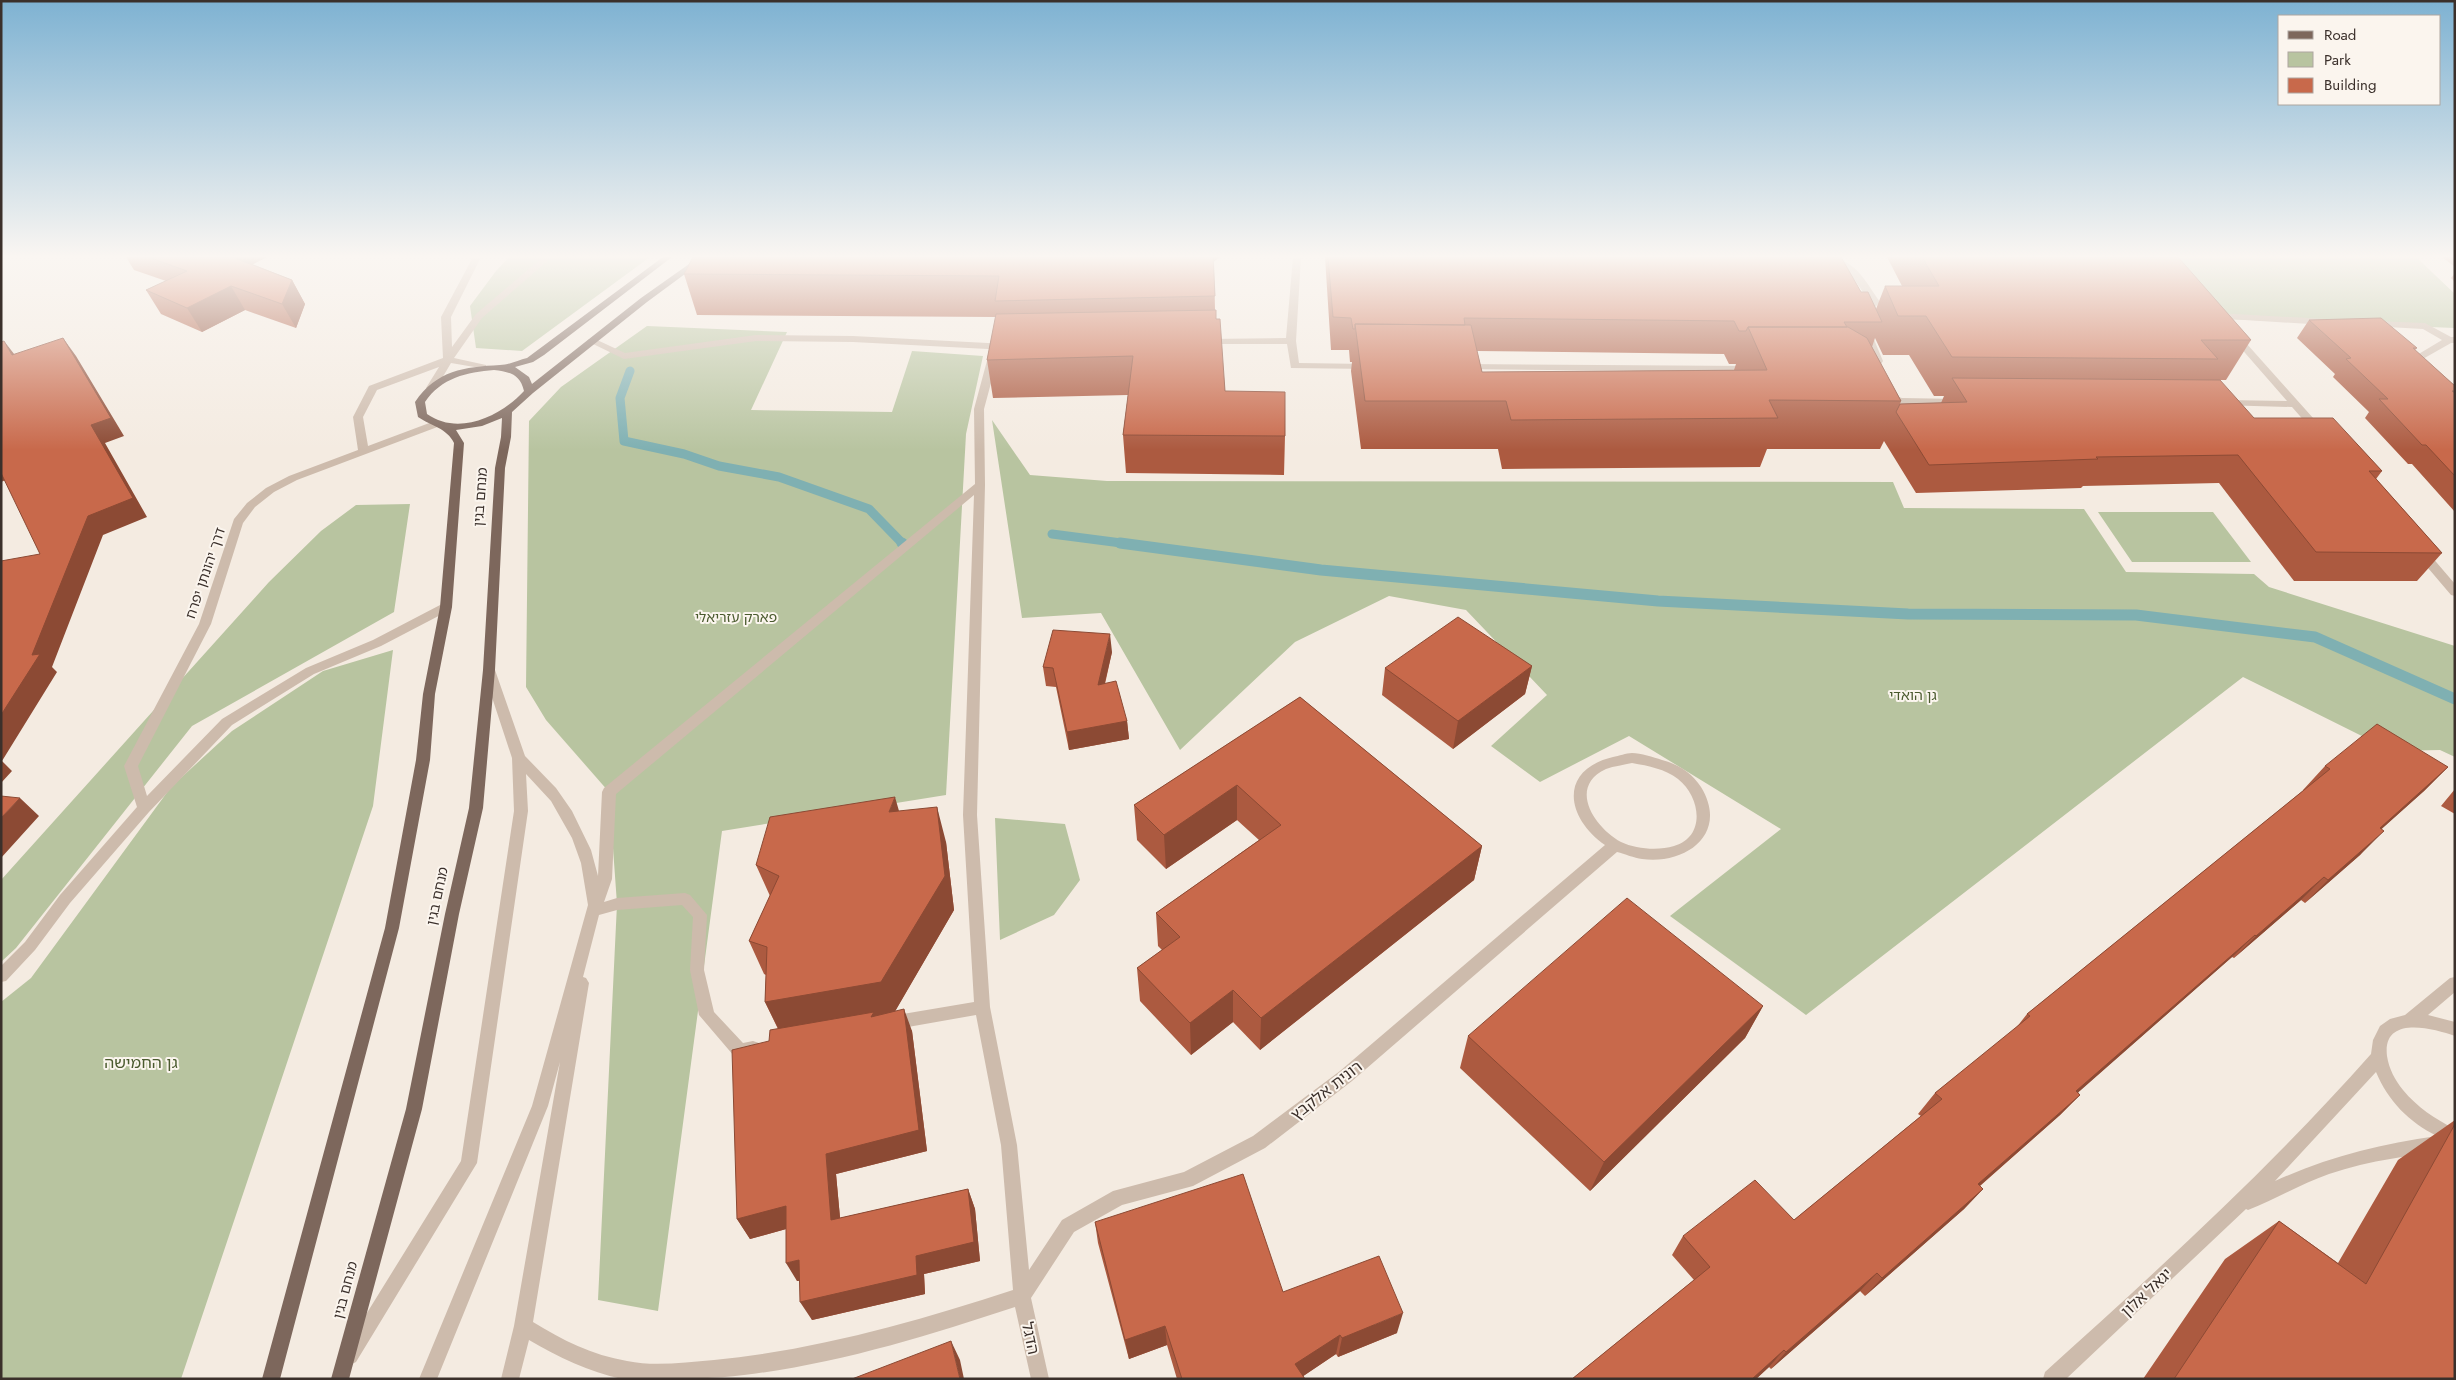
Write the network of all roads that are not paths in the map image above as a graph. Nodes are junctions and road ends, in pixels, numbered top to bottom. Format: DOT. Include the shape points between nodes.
graph roads {
  1 [pos="446,321"];
  2 [pos="475,321"];
  3 [pos="582,321"];
  4 [pos="618,321"];
  5 [pos="1292,321"];
  6 [pos="1861,321"];
  7 [pos="2221,321"];
  8 [pos="2328,321"];
  9 [pos="2337,322"];
  10 [pos="2367,324"];
  11 [pos="2452,340"];
  12 [pos="592,341"];
  13 [pos="1291,341"];
  14 [pos="1192,343"];
  15 [pos="996,347"];
  16 [pos="1015,347"];
  17 [pos="448,360"];
  18 [pos="483,367"];
  19 [pos="504,367"];
  20 [pos="1374,367"];
  21 [pos="1454,367"];
  22 [pos="1762,369"];
  23 [pos="2428,372"];
  24 [pos="1868,382"];
  25 [pos="431,388"];
  26 [pos="529,391"];
  27 [pos="1873,392"];
  28 [pos="1971,402"];
  29 [pos="2217,404"];
  30 [pos="2296,404"];
  31 [pos="508,412"];
  32 [pos="440,425"];
  33 [pos="2328,442"];
  34 [pos="363,450"];
  35 [pos="980,485"];
  36 [pos="2417,547"];
  37 [pos="2455,592"];
  38 [pos="446,607"];
  39 [pos="489,670"];
  40 [pos="519,758"];
  41 [pos="144,808"];
  42 [pos="1615,846"];
  43 [pos="593,911"];
  44 [pos="1,976"];
  45 [pos="2455,983"];
  46 [pos="982,1007"];
  47 [pos="2409,1021"];
  48 [pos="875,1026"];
  49 [pos="2455,1029"];
  50 [pos="769,1046"];
  51 [pos="2378,1058"];
  52 [pos="2455,1137"];
  53 [pos="2455,1142"];
  54 [pos="2239,1206"];
  55 [pos="1022,1296"];
  56 [pos="523,1326"];
  57 [pos="342,1373"];
  58 [pos="641,1376"];
  59 [pos="271,1379"];
  60 [pos="428,1379"];
  61 [pos="510,1379"];
  62 [pos="1040,1379"];
  63 [pos="2052,1379"];
  1 -- 17 [label="street"];
  2 -- 17 [label="street"];
  3 -- 19 [label="main road" via="530,360"];
  4 -- 12 [label="main road"];
  5 -- 13 [label="street"];
  6 -- 24 [label="street" via="1878,361"];
  7 -- 30 [label="street"];
  8 -- 9 [label="street"];
  10 -- 11 [label="street" via="2425,326"];
  11 -- 23 [label="street" via="2415,360"];
  12 -- 15 [label="street" via="624,356 756,338 853,339"];
  12 -- 26 [label="main road"];
  13 -- 14 [label="street"];
  13 -- 20 [label="street" via="1294,366"];
  15 -- 16 [label="street"];
  15 -- 35 [label="street, הדגל" via="979,409"];
  17 -- 18 [label="street"];
  17 -- 25 [label="street"];
  17 -- 34 [label="street" via="373,388 358,417"];
  18 -- 19 [label="main road"];
  18 -- 25 [label="main road" via="456,374"];
  19 -- 26 [label="main road" via="524,376"];
  21 -- 22 [label="street"];
  25 -- 32 [label="main road, מנחם בגין" via="419,406 422,415"];
  26 -- 31 [label="main road"];
  27 -- 28 [label="street" via="1902,401"];
  29 -- 30 [label="street"];
  30 -- 33 [label="street"];
  31 -- 32 [label="main road" via="475,424"];
  31 -- 39 [label="main road, מנחם בגין" via="500,468"];
  32 -- 34 [label="street, דרך יהונתן יפרח"];
  32 -- 38 [label="main road, מנחם בגין" via="455,434 459,443"];
  34 -- 41 [label="street, דרך יהונתן יפרח" via="270,490 251,505 238,522 205,624 130,766"];
  35 -- 43 [label="street" via="609,792 605,879"];
  35 -- 46 [label="street, הדגל" via="970,814"];
  36 -- 37 [label="street"];
  38 -- 41 [label="street" via="377,643 310,671 227,722"];
  38 -- 59 [label="main road, מנחם בגין" via="429,694 424,760 392,928"];
  39 -- 40 [label="street"];
  39 -- 57 [label="main road, מנחם בגין" via="476,808 414,1109"];
  40 -- 43 [label="street" via="560,803 583,847 593,888"];
  40 -- 57 [label="street" via="521,811 469,1163"];
  41 -- 44 [label="street" via="65,899 30,946"];
  42 -- 42 [label="street" via="1636,853 1659,855 1679,851 1695,842 1704,828 1705,812 1700,795 1688,780 1671,768 1652,761 1613,759 1597,766 1586,776 1580,789 1579,804 1586,820"];
  42 -- 55 [label="street, רונית אלקבץ" via="1346,1076 1260,1142 1187,1180 1119,1196 1068,1226"];
  43 -- 50 [label="street" via="617,904 685,899 700,915 697,970 707,1015 740,1051"];
  43 -- 56 [label="street"];
  43 -- 60 [label="street" via="540,1106"];
  45 -- 47 [label="street"];
  46 -- 48 [label="street"];
  46 -- 55 [label="street, הדגל" via="1009,1145"];
  47 -- 49 [label="street" via="2433,1022"];
  47 -- 51 [label="street" via="2395,1024 2385,1032 2379,1042"];
  51 -- 52 [label="street" via="2384,1076 2397,1095 2415,1113"];
  51 -- 54 [label="street, יגאל אלון" via="2334,1109"];
  53 -- 54 [label="street, יגאל אלון" via="2393,1150 2331,1166"];
  54 -- 63 [label="street, יגאל אלון"];
  55 -- 58 [label="street" via="906,1334 752,1367"];
  55 -- 62 [label="street, הדגל"];
  56 -- 58 [label="street" via="559,1349 602,1366"];
  56 -- 61 [label="street"];
}
